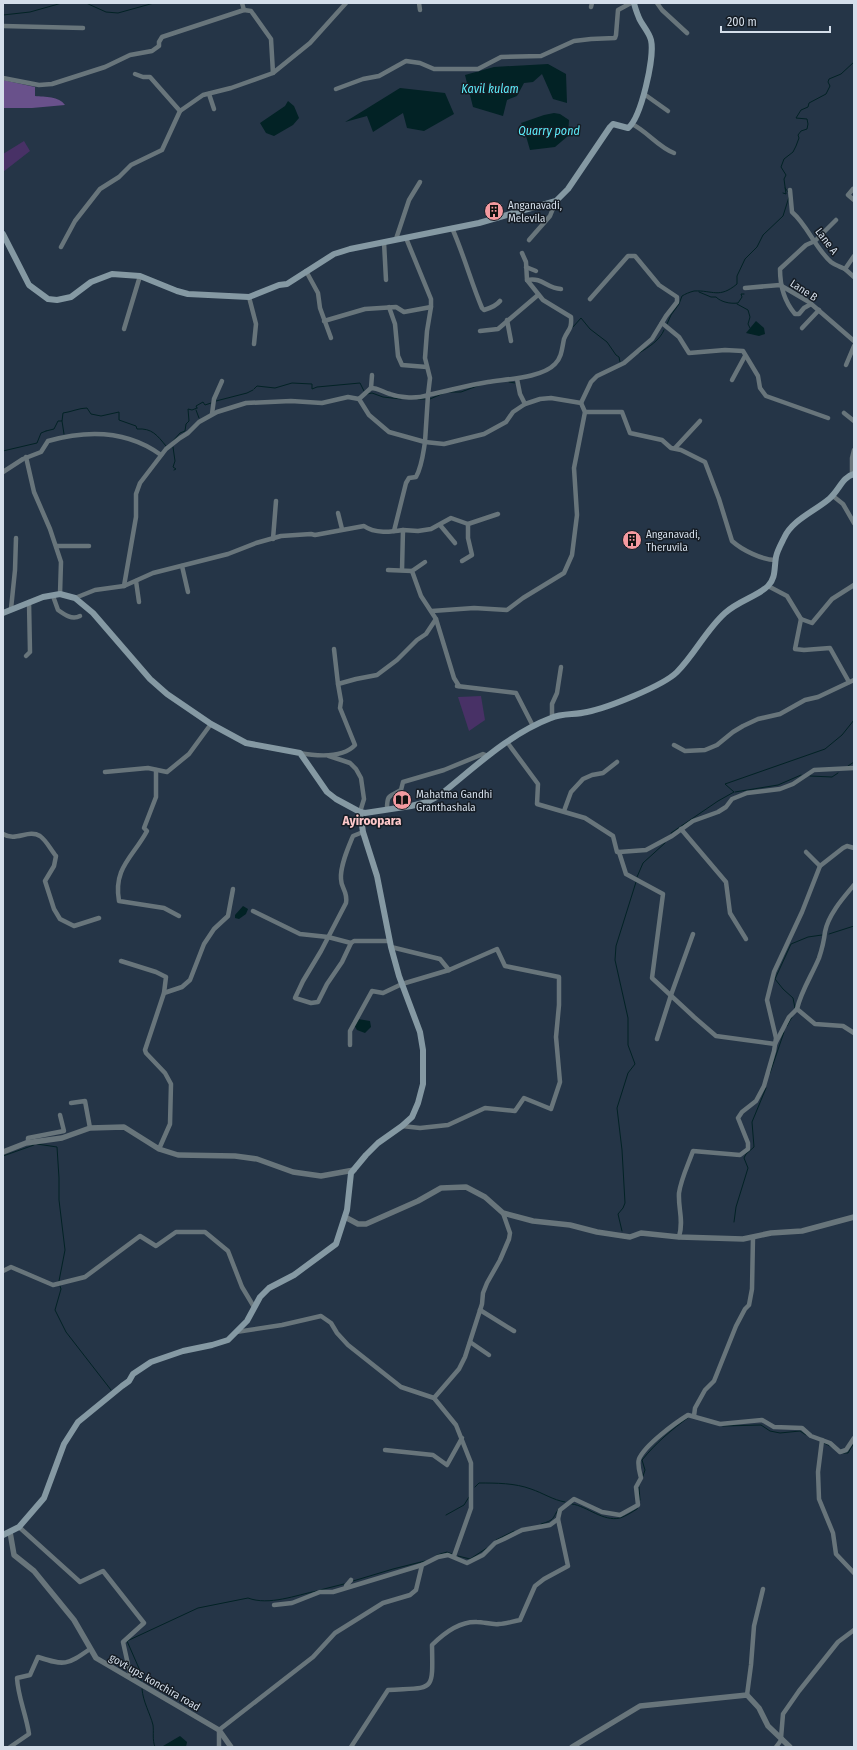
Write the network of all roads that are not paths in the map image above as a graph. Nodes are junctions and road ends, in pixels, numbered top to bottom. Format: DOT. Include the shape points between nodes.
graph roads {
  1 [pos="242,3"];
  2 [pos="346,3"];
  3 [pos="419,3"];
  4 [pos="631,3"];
  5 [pos="634,3"];
  6 [pos="657,3"];
  7 [pos="244,10"];
  8 [pos="420,10"];
  9 [pos="3,26"];
  10 [pos="83,28"];
  11 [pos="686,33"];
  12 [pos="273,73"];
  13 [pos="135,74"];
  14 [pos="3,78"];
  15 [pos="336,89"];
  16 [pos="209,94"];
  17 [pos="644,94"];
  18 [pos="214,109"];
  19 [pos="180,111"];
  20 [pos="668,111"];
  21 [pos="632,124"];
  22 [pos="674,153"];
  23 [pos="420,182"];
  24 [pos="853,189"];
  25 [pos="790,190"];
  26 [pos="854,200"];
  27 [pos="556,201"];
  28 [pos="836,220"];
  29 [pos="452,228"];
  30 [pos="3,234"];
  31 [pos="406,238"];
  32 [pos="396,239"];
  33 [pos="529,240"];
  34 [pos="815,241"];
  35 [pos="384,242"];
  36 [pos="61,247"];
  37 [pos="522,253"];
  38 [pos="854,256"];
  39 [pos="526,267"];
  40 [pos="845,269"];
  41 [pos="536,271"];
  42 [pos="306,272"];
  43 [pos="140,276"];
  44 [pos="854,277"];
  45 [pos="386,280"];
  46 [pos="526,280"];
  47 [pos="780,285"];
  48 [pos="745,288"];
  49 [pos="561,289"];
  50 [pos="538,296"];
  51 [pos="249,297"];
  52 [pos="590,299"];
  53 [pos="500,301"];
  54 [pos="811,304"];
  55 [pos="431,306"];
  56 [pos="389,307"];
  57 [pos="819,310"];
  58 [pos="507,320"];
  59 [pos="324,321"];
  60 [pos="662,323"];
  61 [pos="802,328"];
  62 [pos="124,329"];
  63 [pos="480,331"];
  64 [pos="331,338"];
  65 [pos="511,341"];
  66 [pos="854,341"];
  67 [pos="254,344"];
  68 [pos="854,346"];
  69 [pos="745,356"];
  70 [pos="846,365"];
  71 [pos="427,367"];
  72 [pos="372,375"];
  73 [pos="517,379"];
  74 [pos="732,380"];
  75 [pos="222,381"];
  76 [pos="371,388"];
  77 [pos="428,395"];
  78 [pos="359,399"];
  79 [pos="581,403"];
  80 [pos="525,404"];
  81 [pos="585,412"];
  82 [pos="844,413"];
  83 [pos="212,414"];
  84 [pos="828,418"];
  85 [pos="700,421"];
  86 [pos="854,421"];
  87 [pos="425,442"];
  88 [pos="675,448"];
  89 [pos="854,450"];
  90 [pos="161,455"];
  91 [pos="26,458"];
  92 [pos="3,472"];
  93 [pos="853,474"];
  94 [pos="833,496"];
  95 [pos="276,501"];
  96 [pos="338,513"];
  97 [pos="498,514"];
  98 [pos="854,523"];
  99 [pos="440,524"];
  100 [pos="468,524"];
  101 [pos="342,529"];
  102 [pos="403,530"];
  103 [pos="394,531"];
  104 [pos="16,538"];
  105 [pos="273,539"];
  106 [pos="455,543"];
  107 [pos="56,546"];
  108 [pos="89,546"];
  109 [pos="776,560"];
  110 [pos="462,561"];
  111 [pos="424,562"];
  112 [pos="182,566"];
  113 [pos="388,570"];
  114 [pos="402,570"];
  115 [pos="412,571"];
  116 [pos="136,582"];
  117 [pos="124,586"];
  118 [pos="768,586"];
  119 [pos="854,586"];
  120 [pos="188,592"];
  121 [pos="60,594"];
  122 [pos="53,596"];
  123 [pos="75,598"];
  124 [pos="29,602"];
  125 [pos="139,602"];
  126 [pos="11,609"];
  127 [pos="432,611"];
  128 [pos="3,613"];
  129 [pos="80,616"];
  130 [pos="436,619"];
  131 [pos="801,619"];
  132 [pos="334,649"];
  133 [pos="26,656"];
  134 [pos="561,667"];
  135 [pos="852,681"];
  136 [pos="338,684"];
  137 [pos="552,717"];
  138 [pos="211,724"];
  139 [pos="533,726"];
  140 [pos="507,742"];
  141 [pos="674,745"];
  142 [pos="299,753"];
  143 [pos="329,756"];
  144 [pos="488,756"];
  145 [pos="617,762"];
  146 [pos="854,768"];
  147 [pos="156,770"];
  148 [pos="105,772"];
  149 [pos="387,809"];
  150 [pos="564,811"];
  151 [pos="360,812"];
  152 [pos="681,829"];
  153 [pos="363,832"];
  154 [pos="3,834"];
  155 [pos="854,848"];
  156 [pos="619,852"];
  157 [pos="806,852"];
  158 [pos="820,866"];
  159 [pos="854,886"];
  160 [pos="233,889"];
  161 [pos="253,911"];
  162 [pos="179,916"];
  163 [pos="99,918"];
  164 [pos="693,934"];
  165 [pos="328,937"];
  166 [pos="746,939"];
  167 [pos="351,943"];
  168 [pos="391,944"];
  169 [pos="122,961"];
  170 [pos="449,970"];
  171 [pos="402,984"];
  172 [pos="164,993"];
  173 [pos="671,995"];
  174 [pos="797,1009"];
  175 [pos="854,1033"];
  176 [pos="658,1039"];
  177 [pos="775,1044"];
  178 [pos="350,1045"];
  179 [pos="71,1103"];
  180 [pos="60,1115"];
  181 [pos="402,1126"];
  182 [pos="90,1128"];
  183 [pos="28,1142"];
  184 [pos="159,1149"];
  185 [pos="3,1152"];
  186 [pos="354,1170"];
  187 [pos="503,1212"];
  188 [pos="345,1217"];
  189 [pos="854,1217"];
  190 [pos="679,1237"];
  191 [pos="753,1237"];
  192 [pos="3,1271"];
  193 [pos="254,1306"];
  194 [pos="480,1310"];
  195 [pos="514,1331"];
  196 [pos="236,1332"];
  197 [pos="470,1342"];
  198 [pos="489,1355"];
  199 [pos="434,1398"];
  200 [pos="694,1416"];
  201 [pos="462,1438"];
  202 [pos="854,1438"];
  203 [pos="822,1440"];
  204 [pos="385,1450"];
  205 [pos="558,1519"];
  206 [pos="19,1527"];
  207 [pos="10,1532"];
  208 [pos="3,1535"];
  209 [pos="454,1556"];
  210 [pos="422,1565"];
  211 [pos="854,1573"];
  212 [pos="351,1580"];
  213 [pos="346,1586"];
  214 [pos="763,1589"];
  215 [pos="274,1605"];
  216 [pos="854,1630"];
  217 [pos="90,1648"];
  218 [pos="131,1678"];
  219 [pos="746,1695"];
  220 [pos="219,1730"];
  221 [pos="781,1739"];
  222 [pos="10,1747"];
  223 [pos="219,1747"];
  224 [pos="230,1747"];
  225 [pos="351,1747"];
  226 [pos="572,1747"];
  227 [pos="776,1747"];
  228 [pos="790,1747"];
  1 -- 7 [label="street"];
  2 -- 12 [label="street" via="310,43"];
  3 -- 8 [label="street"];
  4 -- 15 [label="street" via="618,10 615,38 574,41 541,56 501,57 478,69 434,69 406,61 379,76"];
  5 -- 17 [label="main road" via="651,40"];
  6 -- 11 [label="street"];
  7 -- 12 [label="street" via="251,12 271,39"];
  7 -- 14 [label="street" via="162,37 152,51 130,55 105,67 52,84 39,85"];
  9 -- 10 [label="street"];
  12 -- 16 [label="street"];
  13 -- 19 [label="street" via="150,77"];
  16 -- 18 [label="street"];
  16 -- 19 [label="street"];
  17 -- 20 [label="street"];
  17 -- 21 [label="main road"];
  19 -- 36 [label="street" via="162,150 131,165 119,177 100,189 75,221"];
  21 -- 22 [label="street" via="666,150"];
  21 -- 27 [label="main road" via="628,128 613,124 610,127 568,189"];
  23 -- 32 [label="street" via="409,200"];
  24 -- 26 [label="street" via="848,194"];
  25 -- 34 [label="street, Lane A" via="792,212"];
  27 -- 29 [label="main road" via="480,223"];
  27 -- 33 [label="street" via="550,216"];
  28 -- 34 [label="street"];
  29 -- 31 [label="main road"];
  29 -- 53 [label="street" via="482,309 496,306"];
  30 -- 43 [label="main road" via="28,285 48,299 67,299 91,282 112,274"];
  31 -- 32 [label="main road"];
  31 -- 55 [label="street" via="428,289"];
  32 -- 35 [label="main road"];
  34 -- 40 [label="street, Lane A" via="832,263"];
  34 -- 47 [label="street" via="806,245 780,269"];
  35 -- 42 [label="main road" via="334,254"];
  35 -- 45 [label="street"];
  37 -- 39 [label="street"];
  38 -- 40 [label="street, Lane A"];
  39 -- 41 [label="street"];
  39 -- 46 [label="street"];
  40 -- 44 [label="street, Lane A"];
  42 -- 51 [label="main road" via="287,284 274,286"];
  42 -- 59 [label="street" via="318,293"];
  43 -- 51 [label="main road" via="188,294"];
  43 -- 62 [label="street"];
  46 -- 49 [label="street" via="535,278 553,288"];
  46 -- 50 [label="street" via="534,287"];
  47 -- 48 [label="street"];
  47 -- 54 [label="street, Lane B"];
  47 -- 54 [label="street" via="795,314"];
  50 -- 58 [label="street"];
  50 -- 73 [label="street" via="571,317 572,327 564,339 562,351 555,364 547,370"];
  51 -- 67 [label="street" via="256,324"];
  52 -- 60 [label="street" via="628,256 635,256 659,285 677,297 677,302"];
  54 -- 57 [label="street, Lane B"];
  55 -- 56 [label="street" via="404,312 396,307"];
  55 -- 71 [label="street" via="425,348"];
  56 -- 59 [label="street" via="365,309"];
  56 -- 71 [label="street" via="395,324 398,356 402,365"];
  57 -- 61 [label="street, Lane B"];
  57 -- 66 [label="street, Lane B"];
  58 -- 63 [label="street" via="498,329"];
  58 -- 65 [label="street"];
  59 -- 64 [label="street"];
  60 -- 69 [label="street" via="679,337 690,353 743,351"];
  60 -- 79 [label="street" via="652,339 624,363 597,376 591,382"];
  68 -- 70 [label="street"];
  69 -- 74 [label="street"];
  69 -- 84 [label="street" via="758,376 760,388 766,396"];
  71 -- 77 [label="street" via="430,378"];
  72 -- 76 [label="street"];
  73 -- 77 [label="street" via="487,382"];
  73 -- 80 [label="street"];
  75 -- 83 [label="street" via="214,399"];
  76 -- 77 [label="street" via="394,396 420,398"];
  76 -- 78 [label="street"];
  77 -- 87 [label="street"];
  78 -- 83 [label="street" via="348,398 322,403 246,403"];
  78 -- 87 [label="street" via="370,415 389,432"];
  79 -- 80 [label="street" via="551,398"];
  79 -- 81 [label="street"];
  80 -- 87 [label="street" via="513,412 506,422 484,434 444,444"];
  81 -- 88 [label="street" via="622,412 630,433 662,440 671,448"];
  81 -- 127 [label="street" via="574,468 577,515 572,555 564,573 507,610 474,608"];
  82 -- 86 [label="street"];
  83 -- 90 [label="street" via="198,422"];
  85 -- 88 [label="street"];
  87 -- 103 [label="street" via="418,474 409,478 406,483"];
  88 -- 109 [label="street" via="705,462 733,542 762,557"];
  89 -- 93 [label="street"];
  90 -- 91 [label="street" via="146,444 128,438 85,434 48,440 41,452"];
  90 -- 117 [label="street" via="140,482 136,494 136,517"];
  91 -- 92 [label="street"];
  91 -- 107 [label="street" via="34,492"];
  93 -- 94 [label="main road" via="847,477"];
  94 -- 98 [label="street" via="843,504"];
  94 -- 109 [label="main road" via="794,525 784,536"];
  95 -- 105 [label="street"];
  96 -- 101 [label="street"];
  97 -- 100 [label="street"];
  99 -- 100 [label="street" via="451,518"];
  99 -- 102 [label="street" via="431,529"];
  99 -- 106 [label="street"];
  100 -- 110 [label="street" via="472,555"];
  101 -- 103 [label="street" via="364,526 369,529"];
  101 -- 105 [label="street" via="315,535 281,536"];
  102 -- 103 [label="street"];
  102 -- 114 [label="street"];
  104 -- 126 [label="street"];
  105 -- 112 [label="street"];
  107 -- 108 [label="street"];
  107 -- 121 [label="street" via="61,562"];
  109 -- 118 [label="main road" via="772,580"];
  111 -- 115 [label="street"];
  112 -- 116 [label="street" via="152,573"];
  112 -- 120 [label="street"];
  113 -- 114 [label="street"];
  114 -- 115 [label="street"];
  115 -- 127 [label="street" via="421,596"];
  116 -- 117 [label="street"];
  116 -- 125 [label="street"];
  117 -- 123 [label="street" via="96,590"];
  118 -- 131 [label="street" via="787,596"];
  118 -- 137 [label="main road" via="732,606 723,614 677,672 666,680 594,710"];
  119 -- 131 [label="street" via="832,599 812,623"];
  121 -- 122 [label="main road"];
  121 -- 123 [label="main road"];
  122 -- 124 [label="main road"];
  122 -- 129 [label="street" via="58,610 70,617"];
  123 -- 138 [label="main road" via="93,613 150,680"];
  124 -- 126 [label="main road"];
  124 -- 133 [label="street" via="30,652"];
  126 -- 128 [label="main road"];
  127 -- 130 [label="street"];
  130 -- 136 [label="street" via="426,634 377,675"];
  130 -- 139 [label="street" via="457,686 516,693"];
  131 -- 135 [label="street" via="795,649 830,648"];
  132 -- 136 [label="street"];
  134 -- 137 [label="street" via="557,693 552,704"];
  135 -- 141 [label="street" via="818,697 805,700 780,714 743,726 717,745 705,750 684,751"];
  136 -- 143 [label="street" via="340,708 356,743 351,748"];
  137 -- 139 [label="main road"];
  138 -- 142 [label="main road" via="246,743"];
  138 -- 147 [label="street" via="189,754 172,769 167,772"];
  139 -- 140 [label="main road"];
  140 -- 144 [label="main road"];
  140 -- 150 [label="street" via="538,784 537,804"];
  142 -- 143 [label="street"];
  142 -- 151 [label="main road" via="327,792"];
  143 -- 151 [label="street" via="350,763 359,774 364,793"];
  144 -- 149 [label="main road" via="428,802"];
  144 -- 149 [label="street" via="483,754 444,770 403,782 402,790 387,799"];
  145 -- 150 [label="street" via="604,773 583,779 571,792"];
  146 -- 152 [label="street" via="814,770 780,789 747,793 732,799 718,812 693,821"];
  147 -- 148 [label="street" via="148,768"];
  147 -- 162 [label="street" via="156,797 144,828 148,831 123,866 118,878 118,896 119,901 164,908"];
  149 -- 151 [label="main road" via="365,814"];
  150 -- 156 [label="street" via="585,818 613,836"];
  151 -- 153 [label="main road"];
  152 -- 156 [label="street" via="646,850"];
  152 -- 166 [label="street" via="726,882 730,913"];
  153 -- 165 [label="street" via="354,835 351,840 341,878 347,896 346,903"];
  153 -- 168 [label="main road" via="377,876"];
  154 -- 163 [label="street" via="13,838 36,834 56,856 54,866 45,881 60,919 74,926"];
  155 -- 158 [label="street" via="843,848"];
  156 -- 173 [label="street" via="626,874 663,894 652,978"];
  157 -- 158 [label="street"];
  158 -- 177 [label="street" via="774,972 766,1000 776,1038"];
  159 -- 174 [label="street" via="830,917 819,958"];
  160 -- 172 [label="street" via="228,916 214,929 204,944 190,980 182,987"];
  161 -- 165 [label="street" via="300,934"];
  164 -- 173 [label="street"];
  165 -- 167 [label="street"];
  165 -- 167 [label="street" via="295,998 311,1003 318,1002"];
  167 -- 168 [label="street" via="354,941"];
  168 -- 170 [label="street" via="440,959"];
  168 -- 171 [label="main road"];
  169 -- 172 [label="street" via="166,977"];
  170 -- 171 [label="street"];
  170 -- 181 [label="street" via="497,949 505,966 559,977 556,1037 560,1082 551,1109 524,1098 516,1111 485,1108 448,1125 420,1128"];
  171 -- 178 [label="street" via="384,993 372,991 350,1031"];
  171 -- 181 [label="main road" via="420,1032 423,1050 423,1084 412,1117"];
  172 -- 184 [label="street" via="145,1050 171,1084 170,1124"];
  173 -- 176 [label="street"];
  173 -- 177 [label="street" via="716,1036"];
  174 -- 175 [label="street" via="815,1024 843,1026"];
  174 -- 177 [label="street" via="787,1021"];
  177 -- 190 [label="street" via="764,1086 756,1101 739,1115 748,1149 740,1155 692,1151 679,1192 682,1217"];
  179 -- 182 [label="street" via="85,1102"];
  180 -- 183 [label="street" via="64,1130 28,1138"];
  181 -- 186 [label="main road" via="378,1143"];
  182 -- 183 [label="street" via="62,1138"];
  182 -- 184 [label="street" via="124,1127"];
  183 -- 185 [label="street"];
  184 -- 186 [label="street" via="178,1155 257,1158 293,1172 320,1176"];
  186 -- 188 [label="main road" via="351,1173"];
  187 -- 188 [label="street" via="466,1187 441,1188 418,1202 375,1221 358,1224"];
  187 -- 190 [label="street" via="533,1221 570,1225 630,1237 640,1233"];
  187 -- 194 [label="street" via="510,1233 500,1260 485,1288"];
  188 -- 193 [label="main road" via="336,1244 294,1274 269,1288"];
  189 -- 191 [label="street" via="802,1231"];
  190 -- 191 [label="street"];
  191 -- 200 [label="street" via="752,1289 749,1305 736,1326 714,1381 705,1390 695,1408"];
  192 -- 193 [label="street" via="11,1267 53,1285 85,1277 140,1236 156,1246 176,1232 205,1232 228,1250 242,1287"];
  193 -- 196 [label="main road" via="247,1321"];
  194 -- 195 [label="street"];
  194 -- 197 [label="street"];
  196 -- 199 [label="street" via="321,1316 331,1323 348,1345 401,1387"];
  196 -- 206 [label="main road" via="228,1340 151,1362 133,1374 129,1382 78,1422 64,1444 44,1498"];
  197 -- 198 [label="street"];
  197 -- 199 [label="street" via="459,1369"];
  199 -- 201 [label="street" via="456,1425"];
  200 -- 203 [label="street" via="720,1424 762,1420 774,1427 802,1428 811,1436"];
  200 -- 205 [label="street" via="688,1415 675,1424 651,1445 639,1460 641,1478 636,1487 638,1505 620,1515 602,1512 574,1499 560,1510"];
  201 -- 204 [label="street" via="447,1465 433,1455"];
  201 -- 209 [label="street" via="471,1462 471,1508"];
  202 -- 203 [label="street" via="846,1450 840,1452"];
  203 -- 211 [label="street" via="818,1472 819,1499 833,1532 836,1554"];
  205 -- 209 [label="street" via="550,1525 522,1530 495,1543 483,1555 467,1563"];
  205 -- 225 [label="street" via="568,1566 544,1578 535,1586 520,1620 498,1624 476,1621 464,1623 440,1636 432,1645 432,1680 427,1686 419,1689 388,1690"];
  206 -- 207 [label="main road"];
  206 -- 218 [label="street" via="80,1582 103,1571 144,1623 123,1642"];
  207 -- 208 [label="main road"];
  207 -- 217 [label="street, govt ups konchira road" via="14,1555 34,1571 74,1620"];
  209 -- 210 [label="street" via="438,1557"];
  210 -- 215 [label="street" via="333,1592 320,1592 292,1603"];
  210 -- 220 [label="street" via="416,1590 410,1595 383,1604 335,1634 313,1657"];
  212 -- 213 [label="street"];
  214 -- 219 [label="street" via="754,1626"];
  216 -- 221 [label="street" via="838,1642 783,1714"];
  217 -- 218 [label="street, govt ups konchira road" via="96,1658"];
  217 -- 222 [label="street" via="68,1663 55,1663 38,1657 30,1675 18,1678 18,1692 29,1734"];
  218 -- 220 [label="street, govt ups konchira road"];
  219 -- 221 [label="street" via="759,1708 768,1726"];
  219 -- 226 [label="street" via="640,1706"];
  220 -- 223 [label="street"];
  220 -- 224 [label="street, govt ups konchira road"];
  221 -- 227 [label="street"];
  221 -- 228 [label="street"];
}
